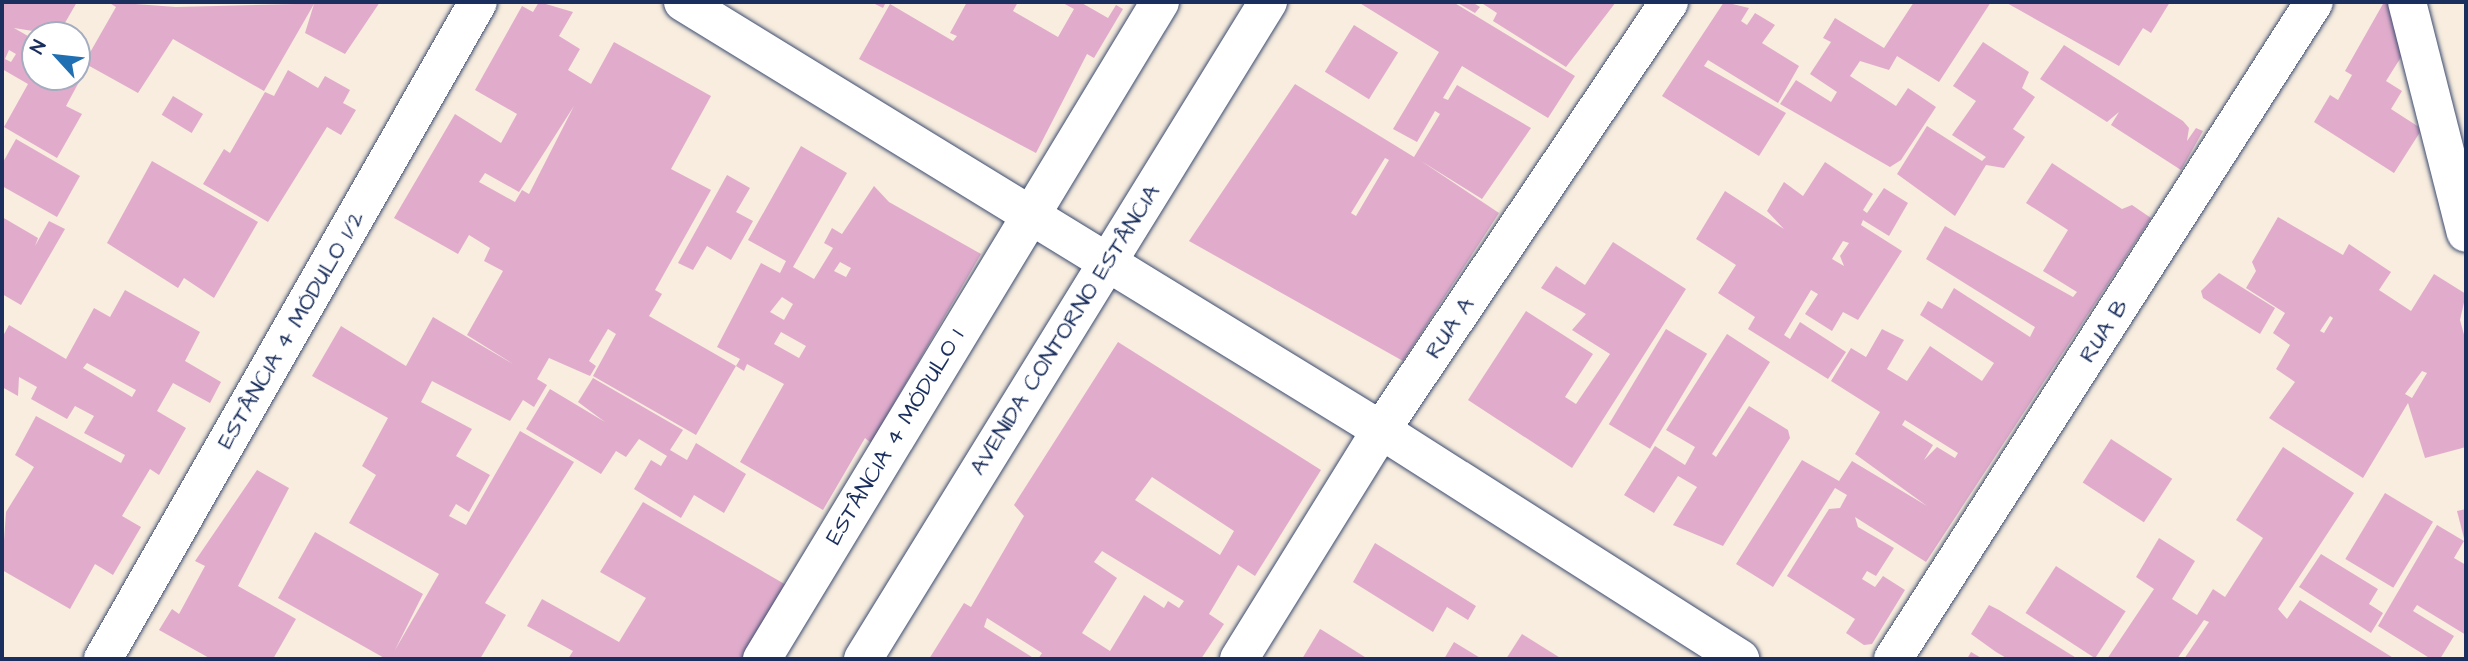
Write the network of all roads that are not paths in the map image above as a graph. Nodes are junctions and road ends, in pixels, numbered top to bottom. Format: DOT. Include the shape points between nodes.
graph roads {
  1 [pos="478,2"];
  2 [pos="683,2"];
  3 [pos="1160,2"];
  4 [pos="1268,2"];
  5 [pos="1669,2"];
  6 [pos="2314,2"];
  7 [pos="2407,2"];
  8 [pos="1028,215"];
  9 [pos="2466,233"];
  10 [pos="1107,260"];
  11 [pos="1381,430"];
  12 [pos="103,659"];
  13 [pos="762,659"];
  14 [pos="863,659"];
  15 [pos="1239,659"];
  16 [pos="1740,659"];
  17 [pos="1893,659"];
  1 -- 12 [label="street, ESTÂNCIA 4 MÓDULO 1/2"];
  2 -- 8 [label="street"];
  3 -- 8 [label="street, ESTÂNCIA 4 MÓDULO 1"];
  4 -- 10 [label="street, AVENIDA CONTORNO ESTÂNCIA"];
  5 -- 11 [label="street, RUA A"];
  6 -- 17 [label="street, RUA B"];
  7 -- 9 [label="street"];
  8 -- 10 [label="street"];
  8 -- 13 [label="street, ESTÂNCIA 4 MÓDULO 1"];
  10 -- 11 [label="street"];
  10 -- 14 [label="street, AVENIDA CONTORNO ESTÂNCIA"];
  11 -- 15 [label="street, RUA A"];
  11 -- 16 [label="street"];
}
